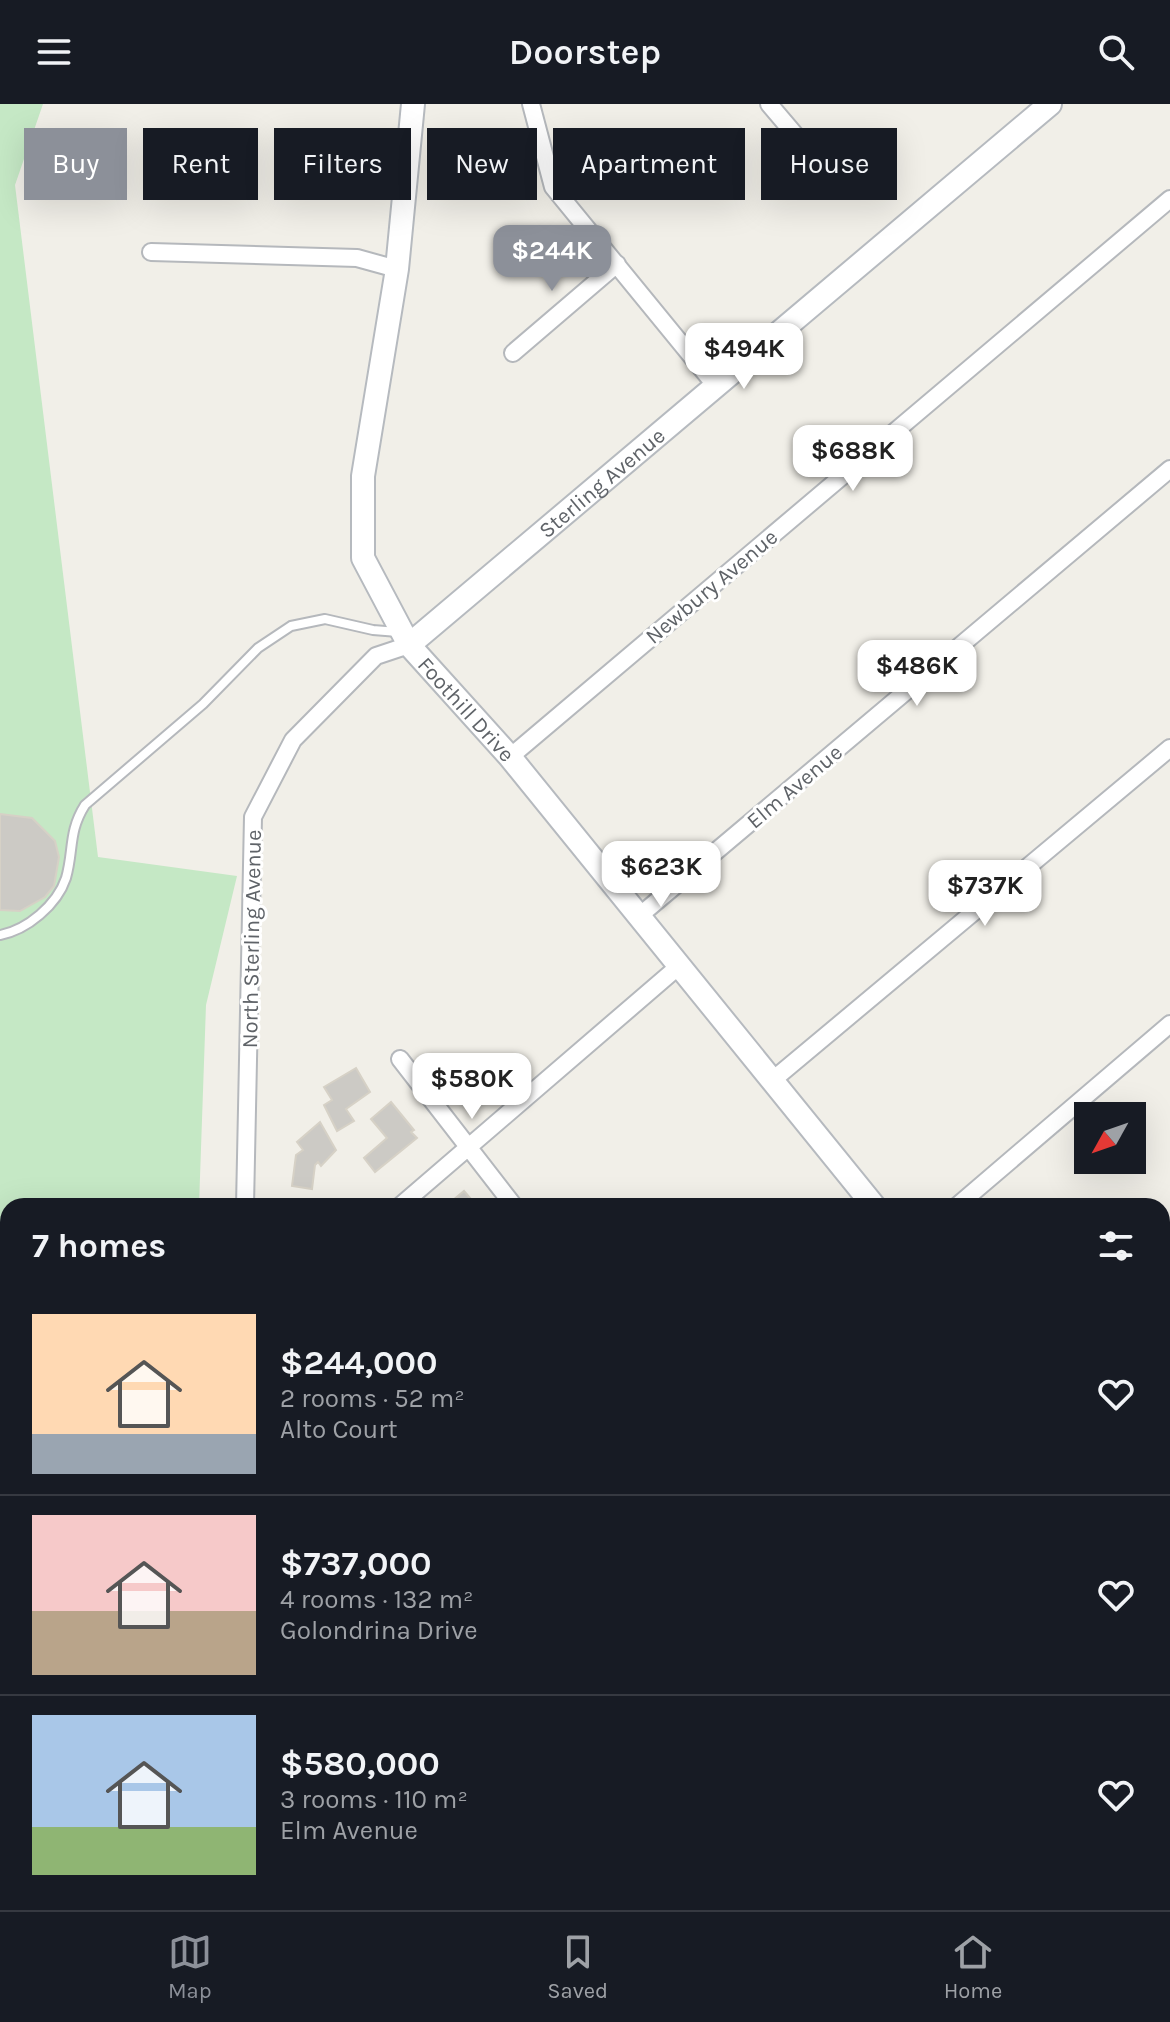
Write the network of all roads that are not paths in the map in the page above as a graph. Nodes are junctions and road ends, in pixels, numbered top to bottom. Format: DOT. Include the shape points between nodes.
graph roads {
  1 [pos="413,104"];
  2 [pos="531,104"];
  3 [pos="769,104"];
  4 [pos="1050,104"];
  5 [pos="789,128"];
  6 [pos="1167,206"];
  7 [pos="151,252"];
  8 [pos="617,264"];
  9 [pos="397,269"];
  10 [pos="513,353"];
  11 [pos="715,385"];
  12 [pos="1170,469"];
  13 [pos="406,638"];
  14 [pos="1170,748"];
  15 [pos="510,757"];
  16 [pos="638,917"];
  17 [pos="0,935"];
  18 [pos="679,966"];
  19 [pos="1170,1024"];
  20 [pos="400,1059"];
  21 [pos="774,1079"];
  22 [pos="467,1148"];
  23 [pos="245,1198"];
  24 [pos="409,1198"];
  25 [pos="508,1198"];
  26 [pos="868,1198"];
  27 [pos="966,1198"];
  1 -- 9 [label="street, Foothill Drive"];
  2 -- 8 [label="street" via="553,187"];
  3 -- 5 [label="street"];
  4 -- 11 [label="street, Sterling Avenue"];
  6 -- 15 [label="street, Newbury Avenue"];
  7 -- 9 [label="street" via="357,258"];
  8 -- 10 [label="street"];
  8 -- 11 [label="street"];
  9 -- 13 [label="street, Foothill Drive" via="363,476 363,558"];
  11 -- 13 [label="street, Sterling Avenue"];
  12 -- 16 [label="street, Elm Avenue"];
  13 -- 15 [label="street, Foothill Drive"];
  13 -- 17 [label="lane" via="325,619 291,626 258,648 203,704 85,805 73,824 62,887 29,924"];
  13 -- 23 [label="street, North Sterling Avenue" via="376,656 293,740 253,817"];
  14 -- 21 [label="street"];
  15 -- 16 [label="street, Foothill Drive"];
  16 -- 18 [label="street, Foothill Drive"];
  18 -- 21 [label="street, Foothill Drive"];
  18 -- 22 [label="street"];
  19 -- 27 [label="street"];
  20 -- 22 [label="street"];
  21 -- 26 [label="street, Foothill Drive"];
  22 -- 24 [label="street"];
  22 -- 25 [label="street"];
}
